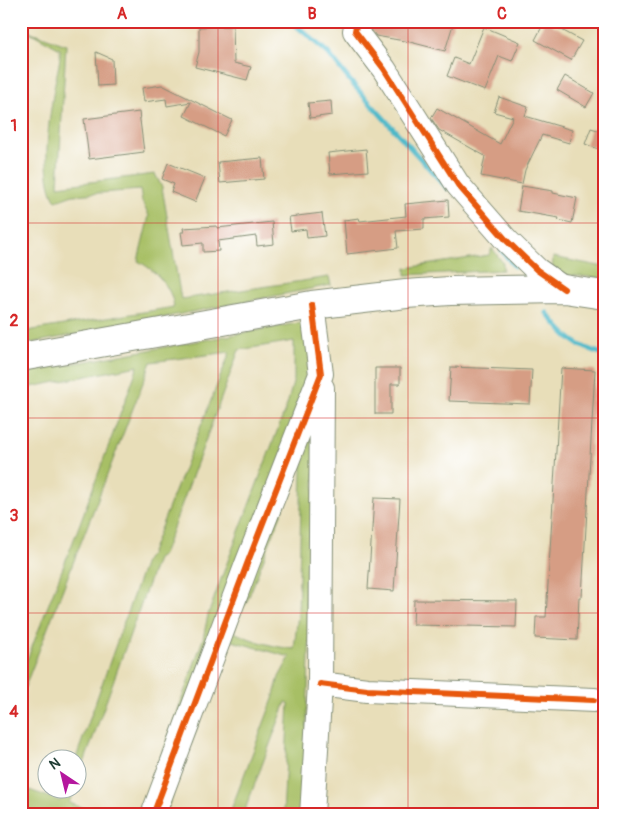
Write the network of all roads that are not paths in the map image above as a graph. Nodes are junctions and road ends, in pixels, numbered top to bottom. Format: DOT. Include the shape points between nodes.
graph roads {
  1 [pos="352,25"];
  2 [pos="564,289"];
  3 [pos="604,295"];
  4 [pos="312,305"];
  5 [pos="21,357"];
  6 [pos="322,374"];
  7 [pos="320,684"];
  8 [pos="594,700"];
  9 [pos="153,815"];
  10 [pos="312,815"];
  1 -- 2 [label="street" via="458,185 507,241 537,270"];
  2 -- 3 [label="main road"];
  2 -- 4 [label="main road" via="450,291"];
  4 -- 5 [label="main road"];
  4 -- 6 [label="street"];
  6 -- 7 [label="street"];
  6 -- 9 [label="street" via="246,564"];
  7 -- 8 [label="street" via="367,690"];
  7 -- 10 [label="street"];
}
